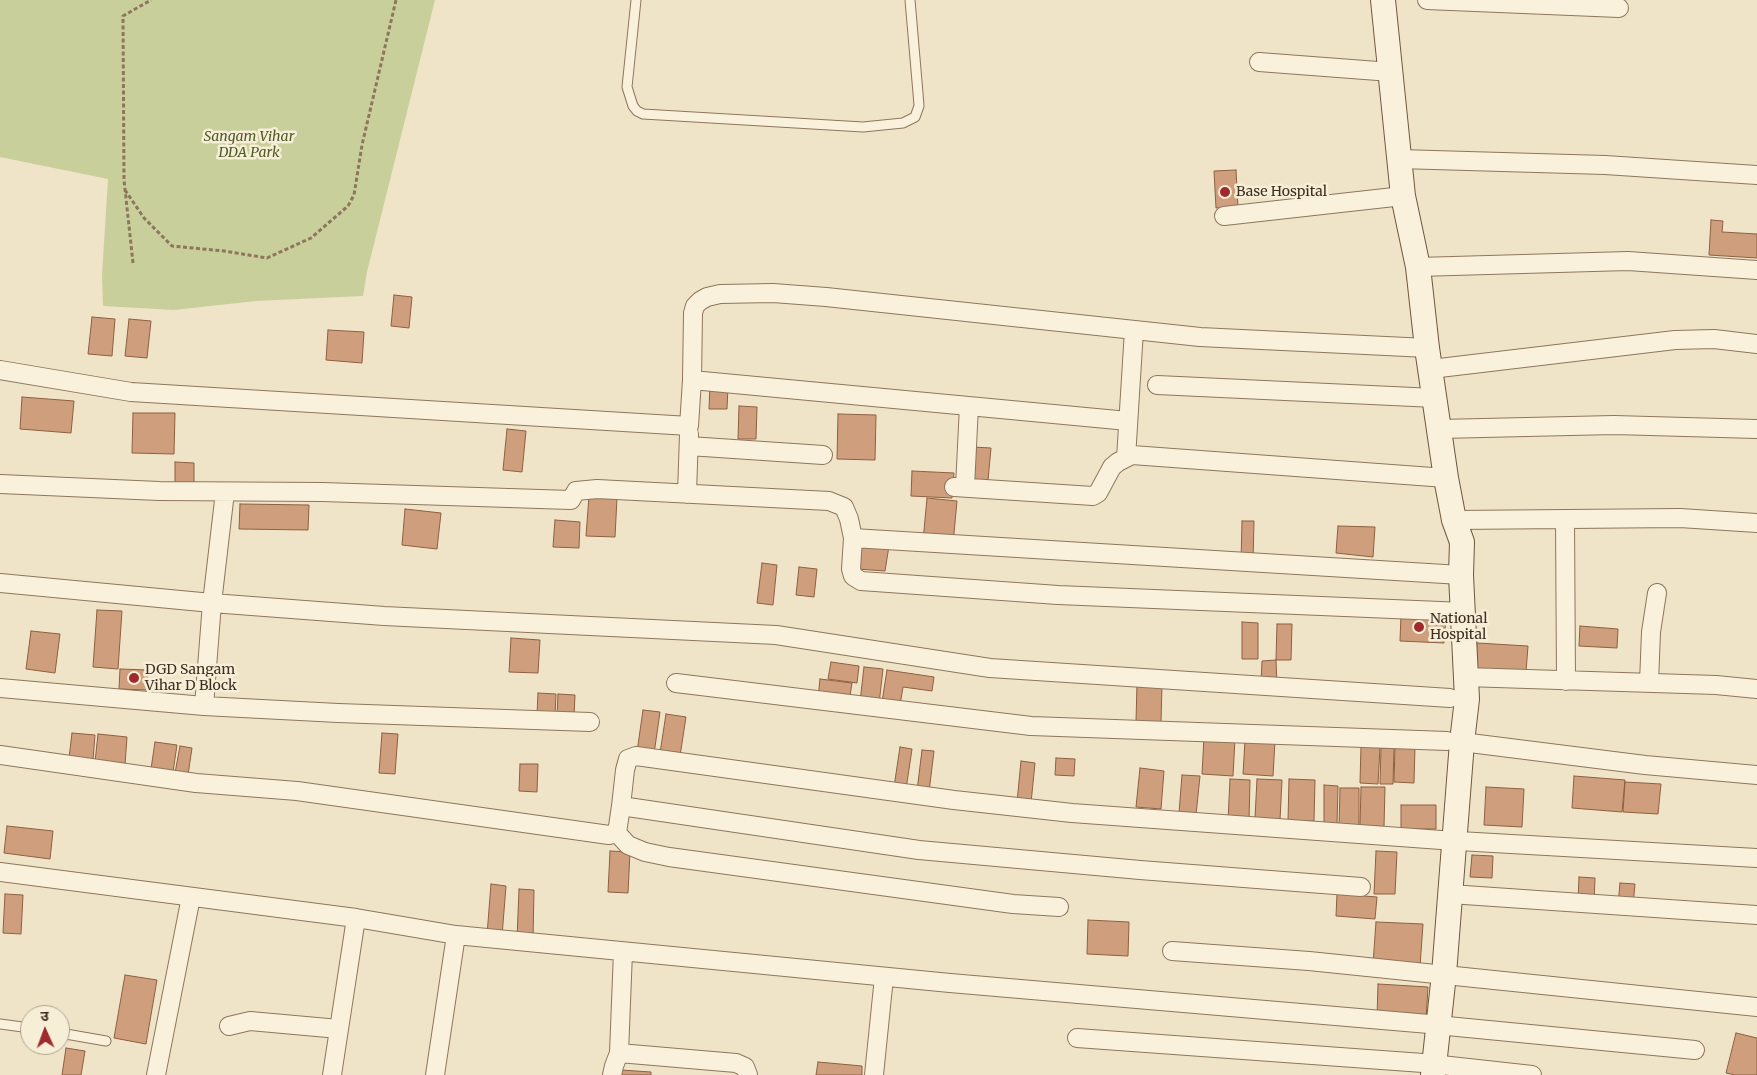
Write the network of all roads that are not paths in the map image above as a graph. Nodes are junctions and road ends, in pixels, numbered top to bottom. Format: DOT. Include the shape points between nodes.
graph roads {
  1 [pos="634,0"];
  2 [pos="910,0"];
  3 [pos="1383,0"];
  4 [pos="1427,0"];
  5 [pos="1618,8"];
  6 [pos="1259,62"];
  7 [pos="1391,72"];
  8 [pos="1399,159"];
  9 [pos="1757,175"];
  10 [pos="1403,196"];
  11 [pos="1224,216"];
  12 [pos="1418,267"];
  13 [pos="1757,270"];
  14 [pos="1134,330"];
  15 [pos="1757,344"];
  16 [pos="1429,358"];
  17 [pos="0,370"];
  18 [pos="692,380"];
  19 [pos="1157,384"];
  20 [pos="1435,398"];
  21 [pos="969,406"];
  22 [pos="1128,421"];
  23 [pos="689,426"];
  24 [pos="1439,429"];
  25 [pos="1757,429"];
  26 [pos="689,446"];
  27 [pos="824,455"];
  28 [pos="1126,458"];
  29 [pos="1446,478"];
  30 [pos="0,484"];
  31 [pos="225,492"];
  32 [pos="687,494"];
  33 [pos="1565,519"];
  34 [pos="1454,520"];
  35 [pos="1757,523"];
  36 [pos="853,538"];
  37 [pos="1454,574"];
  38 [pos="0,583"];
  39 [pos="1657,593"];
  40 [pos="212,604"];
  41 [pos="1456,612"];
  42 [pos="1465,677"];
  43 [pos="1566,681"];
  44 [pos="676,683"];
  45 [pos="1649,683"];
  46 [pos="0,688"];
  47 [pos="1757,688"];
  48 [pos="1450,698"];
  49 [pos="204,706"];
  50 [pos="590,722"];
  51 [pos="1454,741"];
  52 [pos="0,756"];
  53 [pos="1757,776"];
  54 [pos="621,806"];
  55 [pos="617,833"];
  56 [pos="1447,840"];
  57 [pos="1757,858"];
  58 [pos="0,872"];
  59 [pos="1361,887"];
  60 [pos="1450,894"];
  61 [pos="191,897"];
  62 [pos="1059,908"];
  63 [pos="1757,915"];
  64 [pos="356,918"];
  65 [pos="456,936"];
  66 [pos="1172,951"];
  67 [pos="624,952"];
  68 [pos="1438,974"];
  69 [pos="884,977"];
  70 [pos="1757,1008"];
  71 [pos="0,1024"];
  72 [pos="1433,1025"];
  73 [pos="229,1026"];
  74 [pos="20,1027"];
  75 [pos="339,1030"];
  76 [pos="70,1035"];
  77 [pos="1077,1038"];
  78 [pos="106,1040"];
  79 [pos="1695,1050"];
  80 [pos="620,1053"];
  81 [pos="1428,1069"];
  82 [pos="156,1075"];
  83 [pos="332,1075"];
  84 [pos="435,1075"];
  85 [pos="612,1075"];
  86 [pos="748,1075"];
  87 [pos="874,1075"];
  88 [pos="1532,1075"];
  1 -- 2 [label="lane" via="627,87 637,111 643,114 863,127 903,123 915,117 919,106"];
  3 -- 7 [label="street"];
  4 -- 5 [label="street"];
  6 -- 7 [label="street"];
  7 -- 8 [label="street"];
  8 -- 9 [label="street" via="1605,165"];
  8 -- 10 [label="street"];
  10 -- 11 [label="street"];
  10 -- 12 [label="street"];
  12 -- 13 [label="street" via="1628,261"];
  12 -- 16 [label="street"];
  14 -- 16 [label="street"];
  14 -- 18 [label="street" via="817,296 720,294 707,297 695,306"];
  14 -- 22 [label="street"];
  15 -- 16 [label="street" via="1714,339 1675,340"];
  16 -- 20 [label="street"];
  17 -- 23 [label="street" via="131,392"];
  18 -- 21 [label="street"];
  18 -- 23 [label="street"];
  19 -- 20 [label="street"];
  20 -- 24 [label="street"];
  21 -- 22 [label="street"];
  21 -- 28 [label="street" via="959,487 1092,496 1098,493 1112,467"];
  22 -- 28 [label="street"];
  23 -- 26 [label="street"];
  24 -- 25 [label="street" via="1614,425"];
  24 -- 29 [label="street"];
  26 -- 27 [label="street"];
  26 -- 32 [label="street"];
  28 -- 29 [label="street" via="1139,455"];
  29 -- 34 [label="street"];
  30 -- 31 [label="street"];
  31 -- 32 [label="street" via="571,500 576,491 597,489"];
  31 -- 40 [label="street"];
  32 -- 36 [label="street" via="829,501 844,507"];
  33 -- 34 [label="street"];
  33 -- 35 [label="street" via="1680,518"];
  33 -- 43 [label="street"];
  34 -- 37 [label="street" via="1446,544"];
  36 -- 37 [label="street"];
  36 -- 41 [label="street" via="851,569 853,576 861,581 1058,595"];
  37 -- 41 [label="street"];
  38 -- 40 [label="street"];
  39 -- 45 [label="street" via="1651,632"];
  40 -- 48 [label="street" via="384,616 776,634 990,668"];
  40 -- 49 [label="street"];
  41 -- 42 [label="street"];
  41 -- 48 [label="street"];
  42 -- 43 [label="street"];
  42 -- 51 [label="street" via="1467,699"];
  43 -- 45 [label="street"];
  44 -- 51 [label="street" via="1032,726"];
  45 -- 47 [label="street"];
  46 -- 49 [label="street"];
  48 -- 51 [label="street"];
  49 -- 50 [label="street"];
  51 -- 53 [label="street"];
  51 -- 56 [label="street"];
  52 -- 55 [label="street" via="136,776 297,791 608,835"];
  54 -- 55 [label="street"];
  54 -- 56 [label="street" via="628,760 636,756 1072,813"];
  54 -- 59 [label="street" via="919,850"];
  55 -- 62 [label="street" via="628,845 669,857"];
  56 -- 57 [label="street"];
  56 -- 60 [label="street"];
  56 -- 68 [label="street"];
  58 -- 61 [label="street"];
  60 -- 63 [label="street"];
  60 -- 68 [label="street"];
  61 -- 64 [label="street"];
  61 -- 82 [label="street"];
  64 -- 65 [label="street"];
  64 -- 75 [label="street"];
  65 -- 67 [label="street"];
  65 -- 84 [label="street"];
  66 -- 68 [label="street"];
  67 -- 69 [label="street"];
  67 -- 80 [label="street"];
  68 -- 70 [label="street"];
  68 -- 72 [label="street"];
  69 -- 72 [label="street"];
  69 -- 87 [label="street"];
  71 -- 74 [label="lane"];
  72 -- 79 [label="street"];
  72 -- 81 [label="street"];
  73 -- 75 [label="street" via="250,1021"];
  75 -- 83 [label="street"];
  76 -- 78 [label="lane"];
  77 -- 81 [label="street"];
  80 -- 85 [label="street"];
  80 -- 86 [label="street" via="736,1063 745,1067"];
  81 -- 88 [label="street"];
}
